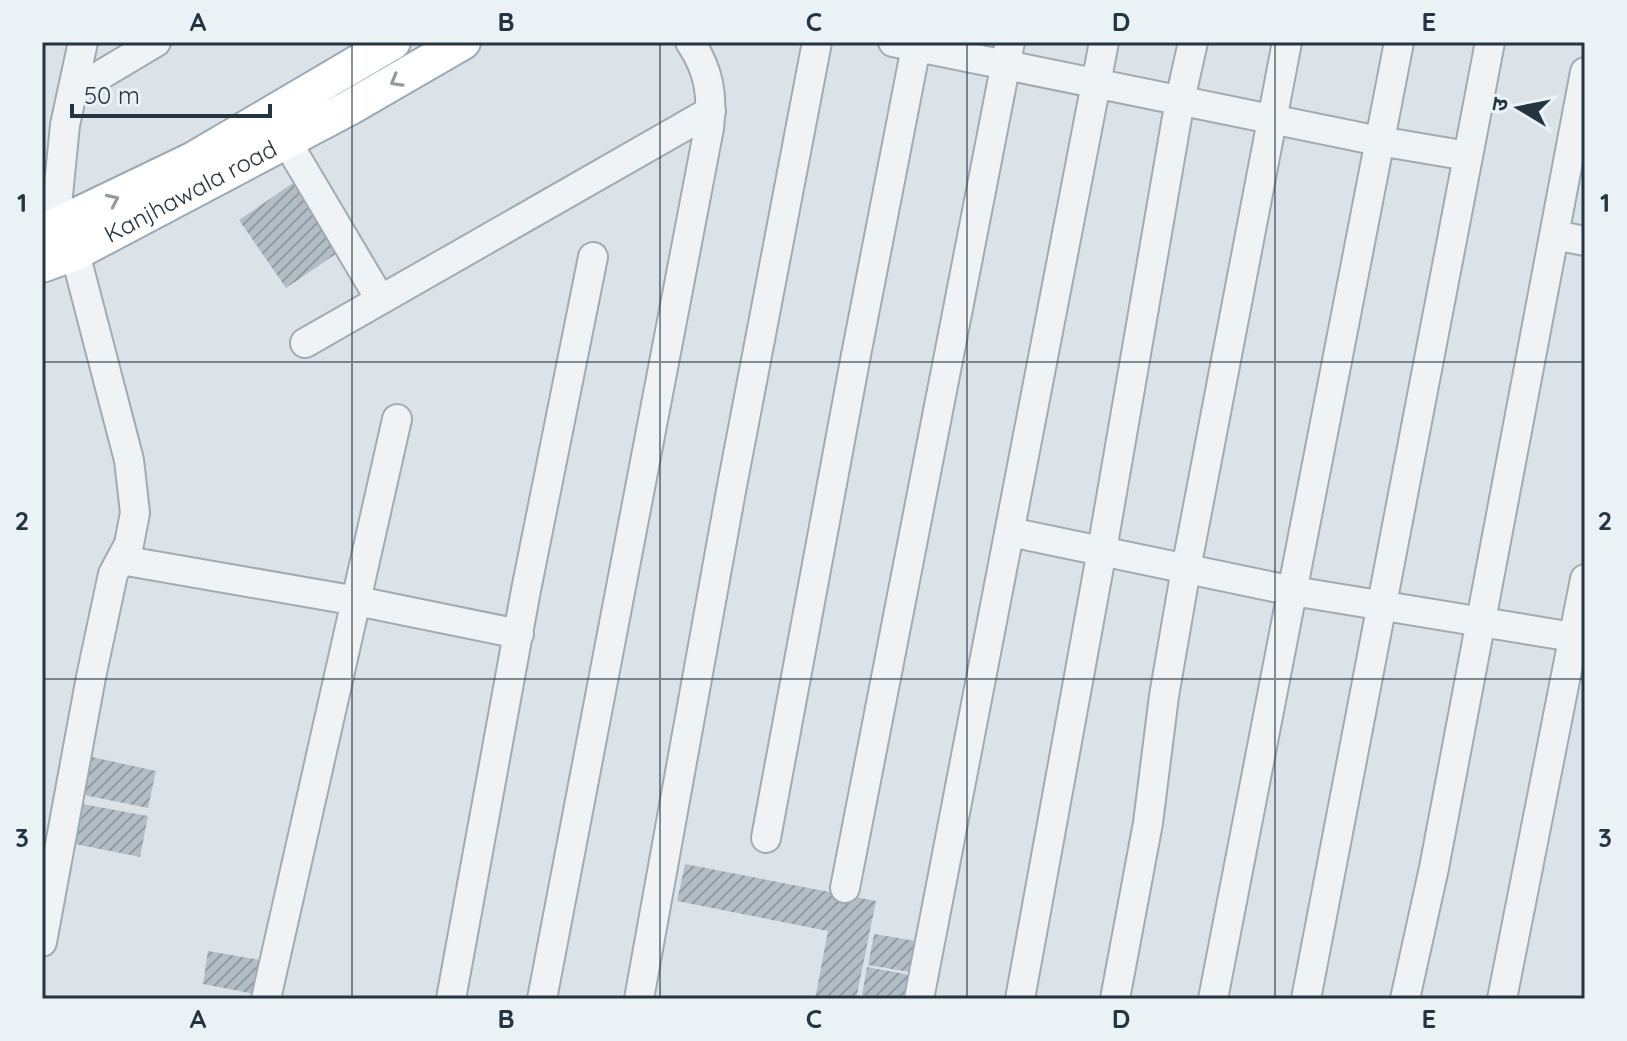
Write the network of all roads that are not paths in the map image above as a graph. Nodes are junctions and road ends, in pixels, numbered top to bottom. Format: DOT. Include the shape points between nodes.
graph roads {
  1 [pos="83,42"];
  2 [pos="156,42"];
  3 [pos="393,42"];
  4 [pos="463,42"];
  5 [pos="690,42"];
  6 [pos="817,42"];
  7 [pos="1104,42"];
  8 [pos="1193,42"];
  9 [pos="1287,42"];
  10 [pos="1399,42"];
  11 [pos="1490,42"];
  12 [pos="905,44"];
  13 [pos="1008,54"];
  14 [pos="1585,72"];
  15 [pos="1097,84"];
  16 [pos="74,91"];
  17 [pos="1180,100"];
  18 [pos="711,111"];
  19 [pos="1273,118"];
  20 [pos="53,139"];
  21 [pos="1379,141"];
  22 [pos="287,142"];
  23 [pos="1468,156"];
  24 [pos="1554,235"];
  25 [pos="1585,241"];
  26 [pos="53,248"];
  27 [pos="593,257"];
  28 [pos="380,299"];
  29 [pos="305,343"];
  30 [pos="397,419"];
  31 [pos="1010,532"];
  32 [pos="1102,550"];
  33 [pos="121,560"];
  34 [pos="1186,569"];
  35 [pos="1585,579"];
  36 [pos="1293,591"];
  37 [pos="357,601"];
  38 [pos="1382,606"];
  39 [pos="1479,622"];
  40 [pos="519,634"];
  41 [pos="1580,638"];
  42 [pos="766,838"];
  43 [pos="845,888"];
  44 [pos="42,942"];
  45 [pos="266,999"];
  46 [pos="451,999"];
  47 [pos="542,999"];
  48 [pos="639,999"];
  49 [pos="919,999"];
  50 [pos="1020,999"];
  51 [pos="1115,999"];
  52 [pos="1213,999"];
  53 [pos="1306,999"];
  54 [pos="1405,999"];
  55 [pos="1502,999"];
  1 -- 16 [label="street"];
  2 -- 16 [label="street"];
  26 -- 3 [label="main road, Kanjhawala road, one-way"];
  4 -- 22 [label="main road, Kanjhawala road, one-way"];
  5 -- 18 [label="street" via="707,72"];
  6 -- 48 [label="street"];
  7 -- 15 [label="street"];
  8 -- 17 [label="street"];
  9 -- 19 [label="street"];
  10 -- 21 [label="street"];
  11 -- 23 [label="street"];
  12 -- 13 [label="street"];
  12 -- 42 [label="street" via="856,355"];
  13 -- 15 [label="street"];
  13 -- 43 [label="street"];
  14 -- 24 [label="street"];
  15 -- 17 [label="street"];
  15 -- 31 [label="street"];
  16 -- 20 [label="street"];
  17 -- 19 [label="street"];
  17 -- 32 [label="street"];
  18 -- 28 [label="street"];
  18 -- 47 [label="street"];
  19 -- 21 [label="street"];
  19 -- 34 [label="street"];
  20 -- 26 [label="street"];
  21 -- 23 [label="street"];
  21 -- 36 [label="street"];
  22 -- 26 [label="main road, Kanjhawala road"];
  22 -- 28 [label="street"];
  23 -- 38 [label="street"];
  24 -- 25 [label="street"];
  24 -- 39 [label="street"];
  26 -- 33 [label="street" via="129,460 133,528"];
  27 -- 40 [label="street"];
  28 -- 29 [label="street"];
  30 -- 37 [label="street"];
  31 -- 32 [label="street"];
  31 -- 49 [label="street"];
  32 -- 34 [label="street"];
  32 -- 50 [label="street"];
  33 -- 37 [label="street"];
  33 -- 44 [label="street" via="113,574 91,677"];
  34 -- 36 [label="street"];
  34 -- 51 [label="street" via="1146,838"];
  35 -- 41 [label="street"];
  36 -- 38 [label="street"];
  36 -- 52 [label="street"];
  37 -- 40 [label="street"];
  37 -- 45 [label="street"];
  38 -- 39 [label="street"];
  38 -- 53 [label="street"];
  39 -- 41 [label="street"];
  39 -- 54 [label="street"];
  40 -- 46 [label="street"];
  41 -- 55 [label="street"];
}
